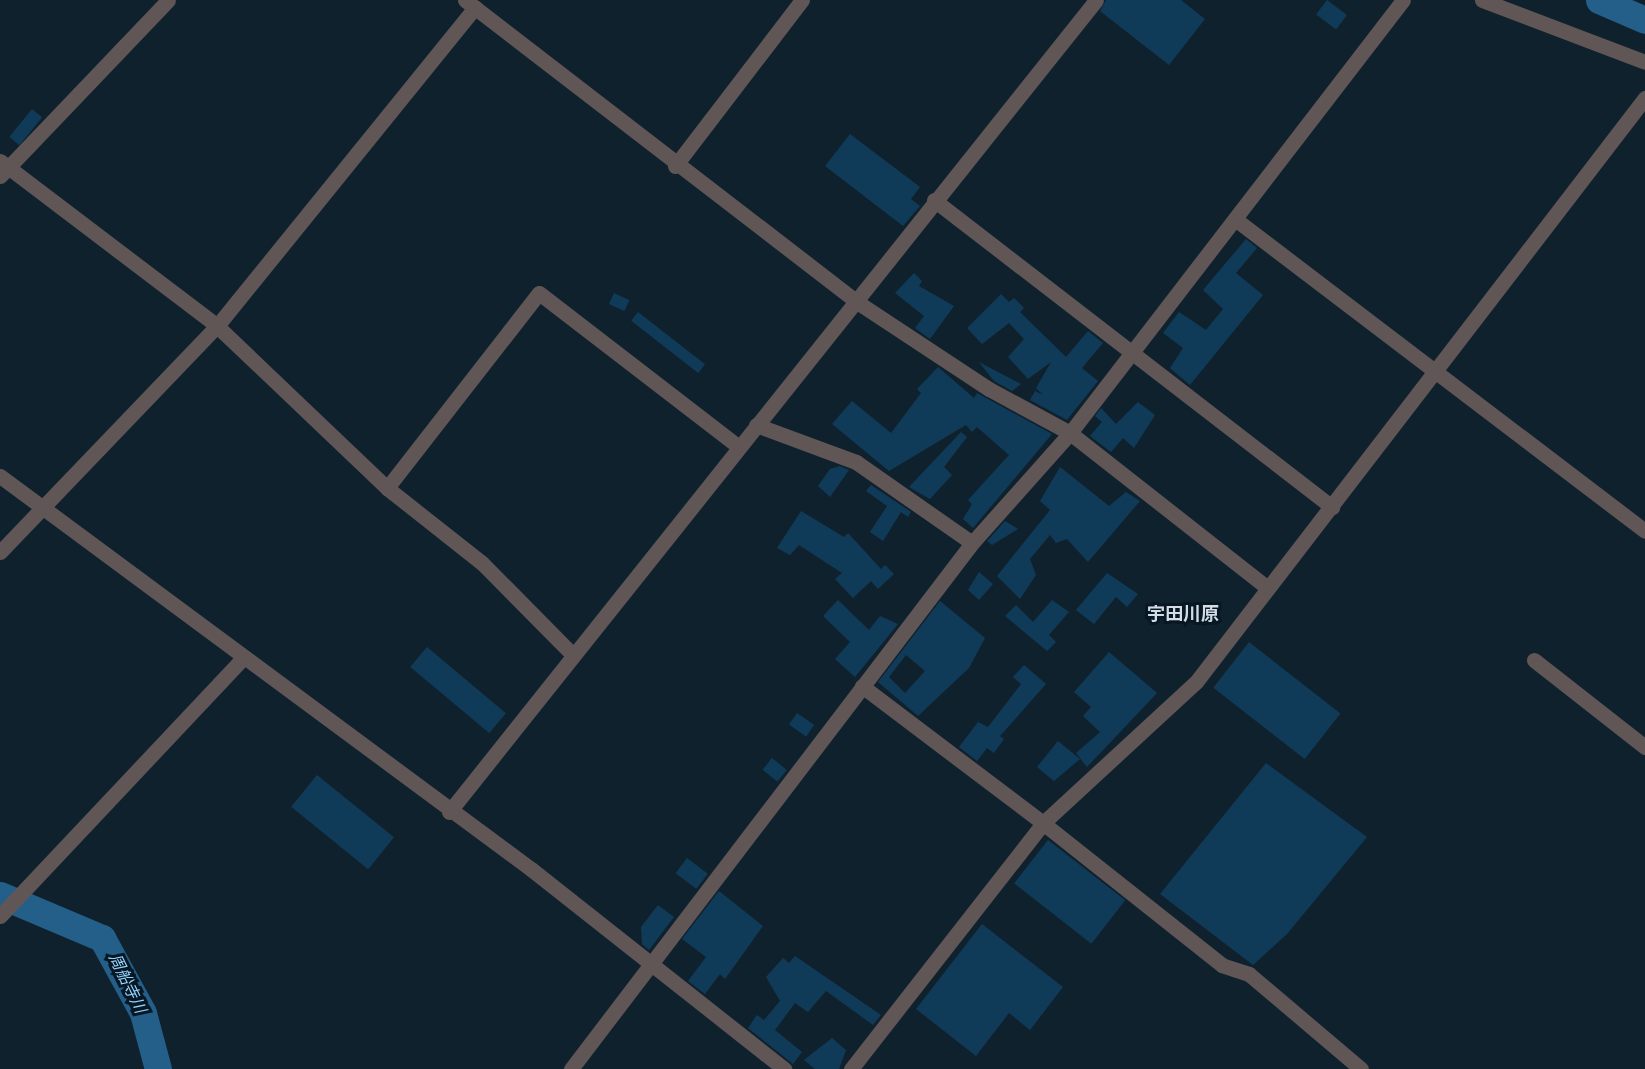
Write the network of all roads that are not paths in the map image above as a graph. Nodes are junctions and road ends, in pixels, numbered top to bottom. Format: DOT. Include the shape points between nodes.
graph roads {
  1 [pos="168,0"];
  2 [pos="802,0"];
  3 [pos="1096,0"];
  4 [pos="1403,0"];
  5 [pos="1482,0"];
  6 [pos="470,4"];
  7 [pos="1645,62"];
  8 [pos="1645,98"];
  9 [pos="675,166"];
  10 [pos="3,168"];
  11 [pos="933,200"];
  12 [pos="1235,219"];
  13 [pos="854,300"];
  14 [pos="217,326"];
  15 [pos="1130,354"];
  16 [pos="1440,371"];
  17 [pos="756,424"];
  18 [pos="1070,433"];
  19 [pos="738,446"];
  20 [pos="0,476"];
  21 [pos="387,488"];
  22 [pos="1332,507"];
  23 [pos="43,508"];
  24 [pos="1645,531"];
  25 [pos="972,543"];
  26 [pos="0,552"];
  27 [pos="1268,588"];
  28 [pos="573,656"];
  29 [pos="244,657"];
  30 [pos="1534,660"];
  31 [pos="862,686"];
  32 [pos="1645,747"];
  33 [pos="449,812"];
  34 [pos="1043,824"];
  35 [pos="4,912"];
  36 [pos="650,964"];
  37 [pos="571,1069"];
  38 [pos="784,1069"];
  39 [pos="851,1069"];
  40 [pos="1361,1069"];
  1 -- 10 [label="street"];
  2 -- 9 [label="street"];
  3 -- 11 [label="street"];
  4 -- 12 [label="street"];
  5 -- 7 [label="street"];
  6 -- 9 [label="street"];
  6 -- 14 [label="street"];
  8 -- 16 [label="street"];
  9 -- 13 [label="street"];
  10 -- 14 [label="street"];
  11 -- 13 [label="street"];
  11 -- 15 [label="street"];
  12 -- 15 [label="street"];
  12 -- 16 [label="street"];
  13 -- 17 [label="street"];
  13 -- 18 [label="street" via="989,389"];
  14 -- 21 [label="street"];
  14 -- 23 [label="street"];
  15 -- 18 [label="street"];
  15 -- 22 [label="street"];
  16 -- 22 [label="street"];
  16 -- 24 [label="street"];
  17 -- 19 [label="street"];
  17 -- 25 [label="street" via="855,462"];
  18 -- 25 [label="street"];
  18 -- 27 [label="street"];
  19 -- 21 [label="street" via="539,293"];
  19 -- 28 [label="street"];
  20 -- 23 [label="street"];
  21 -- 28 [label="street" via="482,563"];
  22 -- 27 [label="street"];
  23 -- 26 [label="street"];
  23 -- 29 [label="street"];
  25 -- 31 [label="street"];
  27 -- 34 [label="street" via="1196,682"];
  28 -- 33 [label="street"];
  29 -- 33 [label="street"];
  29 -- 35 [label="street"];
  30 -- 32 [label="street"];
  31 -- 34 [label="street"];
  31 -- 36 [label="street"];
  33 -- 36 [label="street"];
  34 -- 39 [label="street"];
  34 -- 40 [label="street" via="1222,965 1249,974"];
  36 -- 37 [label="street"];
  36 -- 38 [label="street"];
}
